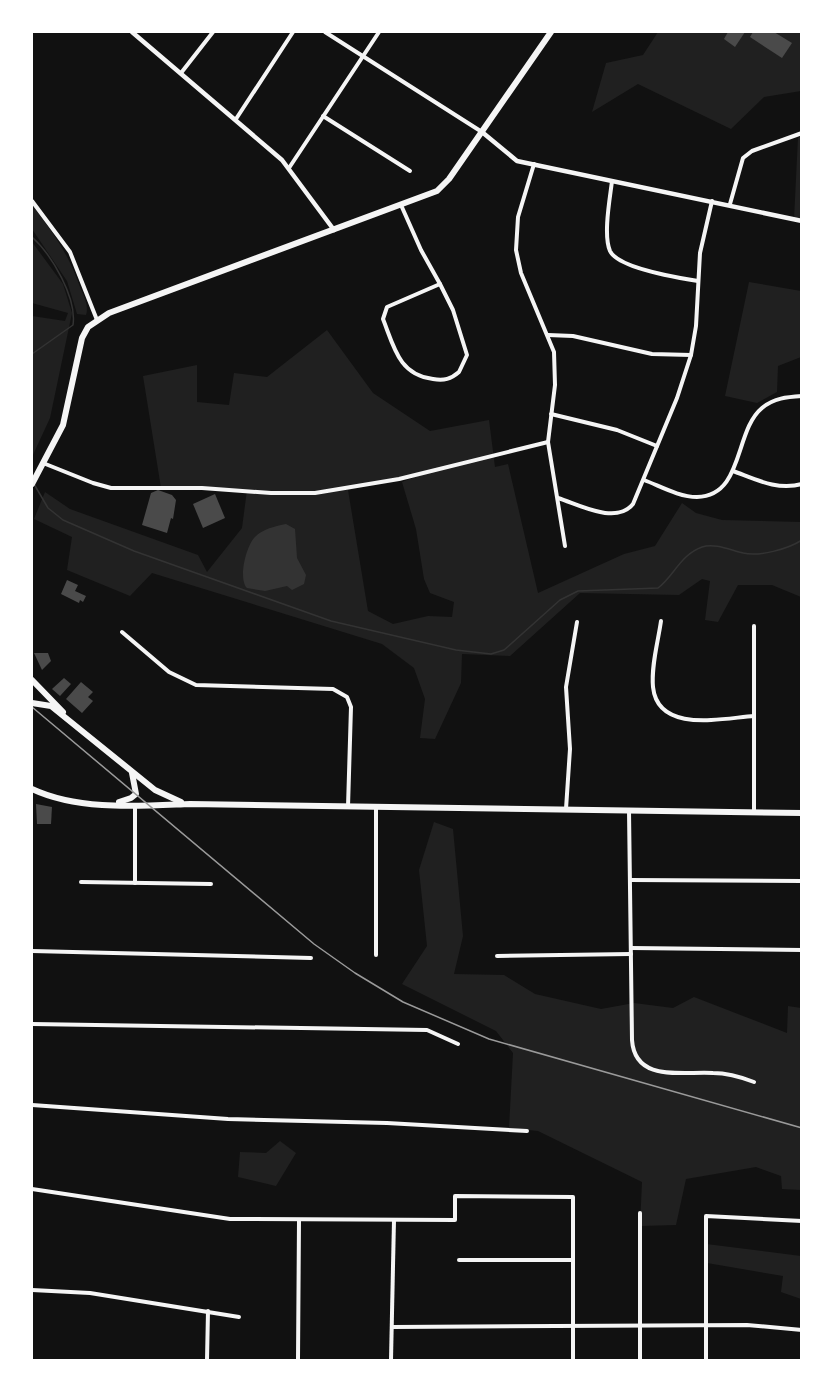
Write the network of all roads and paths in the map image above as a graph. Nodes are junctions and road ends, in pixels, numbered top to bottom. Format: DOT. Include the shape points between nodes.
graph roads {
  1 [pos="132,32"];
  2 [pos="213,32"];
  3 [pos="293,32"];
  4 [pos="325,32"];
  5 [pos="379,32"];
  6 [pos="551,32"];
  7 [pos="363,56"];
  8 [pos="181,73"];
  9 [pos="323,116"];
  10 [pos="236,119"];
  11 [pos="482,132"];
  12 [pos="801,133"];
  13 [pos="534,164"];
  14 [pos="289,168"];
  15 [pos="410,171"];
  16 [pos="612,180"];
  17 [pos="32,201"];
  18 [pos="712,201"];
  19 [pos="730,204"];
  20 [pos="401,205"];
  21 [pos="801,221"];
  22 [pos="334,230"];
  23 [pos="698,281"];
  24 [pos="441,284"];
  25 [pos="97,320"];
  26 [pos="548,335"];
  27 [pos="691,355"];
  28 [pos="801,396"];
  29 [pos="551,414"];
  30 [pos="548,442"];
  31 [pos="657,446"];
  32 [pos="43,463"];
  33 [pos="733,471"];
  34 [pos="644,480"];
  35 [pos="33,481"];
  36 [pos="801,484"];
  37 [pos="558,498"];
  38 [pos="564,546"];
  39 [pos="577,621"];
  40 [pos="661,621"];
  41 [pos="754,626"];
  42 [pos="122,632"];
  43 [pos="32,680"];
  44 [pos="32,703"];
  45 [pos="754,716"];
  46 [pos="66,718"];
  47 [pos="131,771"];
  48 [pos="32,789"];
  49 [pos="136,794"];
  50 [pos="97,804"];
  51 [pos="190,804"];
  52 [pos="135,806"];
  53 [pos="348,808"];
  54 [pos="376,808"];
  55 [pos="566,810"];
  56 [pos="629,811"];
  57 [pos="754,812"];
  58 [pos="801,813"];
  59 [pos="630,880"];
  60 [pos="801,881"];
  61 [pos="81,882"];
  62 [pos="135,883"];
  63 [pos="212,884"];
  64 [pos="631,948"];
  65 [pos="801,950"];
  66 [pos="32,951"];
  67 [pos="631,954"];
  68 [pos="376,955"];
  69 [pos="498,956"];
  70 [pos="311,958"];
  71 [pos="32,1024"];
  72 [pos="458,1044"];
  73 [pos="754,1082"];
  74 [pos="32,1105"];
  75 [pos="527,1131"];
  76 [pos="32,1189"];
  77 [pos="640,1213"];
  78 [pos="394,1220"];
  79 [pos="299,1221"];
  80 [pos="801,1221"];
  81 [pos="459,1260"];
  82 [pos="573,1260"];
  83 [pos="32,1290"];
  84 [pos="208,1311"];
  85 [pos="240,1317"];
  86 [pos="640,1325"];
  87 [pos="706,1325"];
  88 [pos="573,1326"];
  89 [pos="393,1327"];
  90 [pos="801,1330"];
  91 [pos="207,1360"];
  92 [pos="298,1360"];
  93 [pos="391,1360"];
  94 [pos="573,1360"];
  95 [pos="639,1360"];
  96 [pos="706,1360"];
  1 -- 8 [label="street"];
  2 -- 8 [label="street"];
  3 -- 10 [label="street"];
  4 -- 7 [label="street"];
  5 -- 7 [label="street"];
  6 -- 11 [label="main road"];
  7 -- 9 [label="street"];
  7 -- 11 [label="street"];
  8 -- 10 [label="street"];
  9 -- 14 [label="street"];
  9 -- 15 [label="street"];
  10 -- 14 [label="street"];
  11 -- 13 [label="street" via="517,160"];
  11 -- 20 [label="main road" via="444,186"];
  12 -- 19 [label="street" via="743,158"];
  13 -- 16 [label="street"];
  13 -- 26 [label="street" via="518,217 516,250 521,273"];
  14 -- 22 [label="street"];
  16 -- 18 [label="street"];
  16 -- 23 [label="street" via="608,237 613,255 619,261"];
  17 -- 25 [label="street" via="70,252"];
  18 -- 19 [label="street"];
  18 -- 23 [label="street"];
  19 -- 21 [label="street"];
  20 -- 22 [label="main road"];
  20 -- 24 [label="street"];
  22 -- 25 [label="main road"];
  23 -- 27 [label="street"];
  24 -- 24 [label="street" via="467,356 459,372 443,380 416,376 405,368 383,319 387,307"];
  25 -- 32 [label="main road" via="82,338 63,425"];
  26 -- 27 [label="street" via="573,336 652,354"];
  26 -- 29 [label="street" via="556,371"];
  27 -- 31 [label="street"];
  28 -- 33 [label="street" via="775,400 755,415"];
  29 -- 30 [label="street"];
  29 -- 31 [label="street" via="617,430"];
  30 -- 32 [label="street" via="399,479 336,491 292,494 202,488 128,489 93,483"];
  30 -- 37 [label="street"];
  31 -- 34 [label="street"];
  32 -- 35 [label="main road"];
  33 -- 34 [label="street" via="718,490 696,497"];
  33 -- 36 [label="street" via="770,485"];
  34 -- 37 [label="street" via="633,504 620,514"];
  37 -- 38 [label="street"];
  39 -- 55 [label="street" via="567,674 570,749"];
  40 -- 45 [label="street" via="653,687 659,704 685,720"];
  41 -- 45 [label="street"];
  42 -- 53 [label="street" via="169,672 196,685 333,689 343,693 351,706"];
  43 -- 46 [label="main road"];
  44 -- 46 [label="main road" via="51,706"];
  45 -- 57 [label="street"];
  46 -- 47 [label="main road"];
  47 -- 49 [label="main road"];
  47 -- 51 [label="main road" via="166,797"];
  48 -- 50 [label="main road"];
  49 -- 50 [label="main road" via="124,802"];
  49 -- 52 [label="main road"];
  50 -- 52 [label="main road"];
  51 -- 52 [label="main road"];
  51 -- 53 [label="main road"];
  52 -- 62 [label="street"];
  53 -- 54 [label="main road"];
  54 -- 55 [label="main road"];
  54 -- 68 [label="street"];
  55 -- 56 [label="main road"];
  56 -- 57 [label="main road"];
  56 -- 59 [label="street"];
  57 -- 58 [label="main road"];
  59 -- 60 [label="street"];
  59 -- 64 [label="street"];
  61 -- 62 [label="street"];
  62 -- 63 [label="street"];
  64 -- 65 [label="street"];
  64 -- 67 [label="street"];
  66 -- 70 [label="street"];
  67 -- 69 [label="street"];
  67 -- 73 [label="street" via="632,1044 642,1064 657,1072 720,1073"];
  71 -- 72 [label="street" via="427,1030"];
  74 -- 75 [label="street" via="228,1119"];
  76 -- 79 [label="street" via="213,1217"];
  77 -- 86 [label="street"];
  78 -- 79 [label="street"];
  78 -- 82 [label="street" via="455,1220 455,1196 573,1197"];
  78 -- 89 [label="street"];
  79 -- 92 [label="street"];
  80 -- 87 [label="street" via="706,1216"];
  81 -- 82 [label="street"];
  82 -- 88 [label="street"];
  83 -- 84 [label="street" via="90,1293"];
  84 -- 85 [label="street"];
  84 -- 91 [label="street"];
  86 -- 87 [label="street"];
  86 -- 88 [label="street"];
  86 -- 95 [label="street"];
  87 -- 90 [label="street" via="765,1325"];
  87 -- 96 [label="street"];
  88 -- 89 [label="street"];
  88 -- 94 [label="street"];
  89 -- 93 [label="street"];
}
